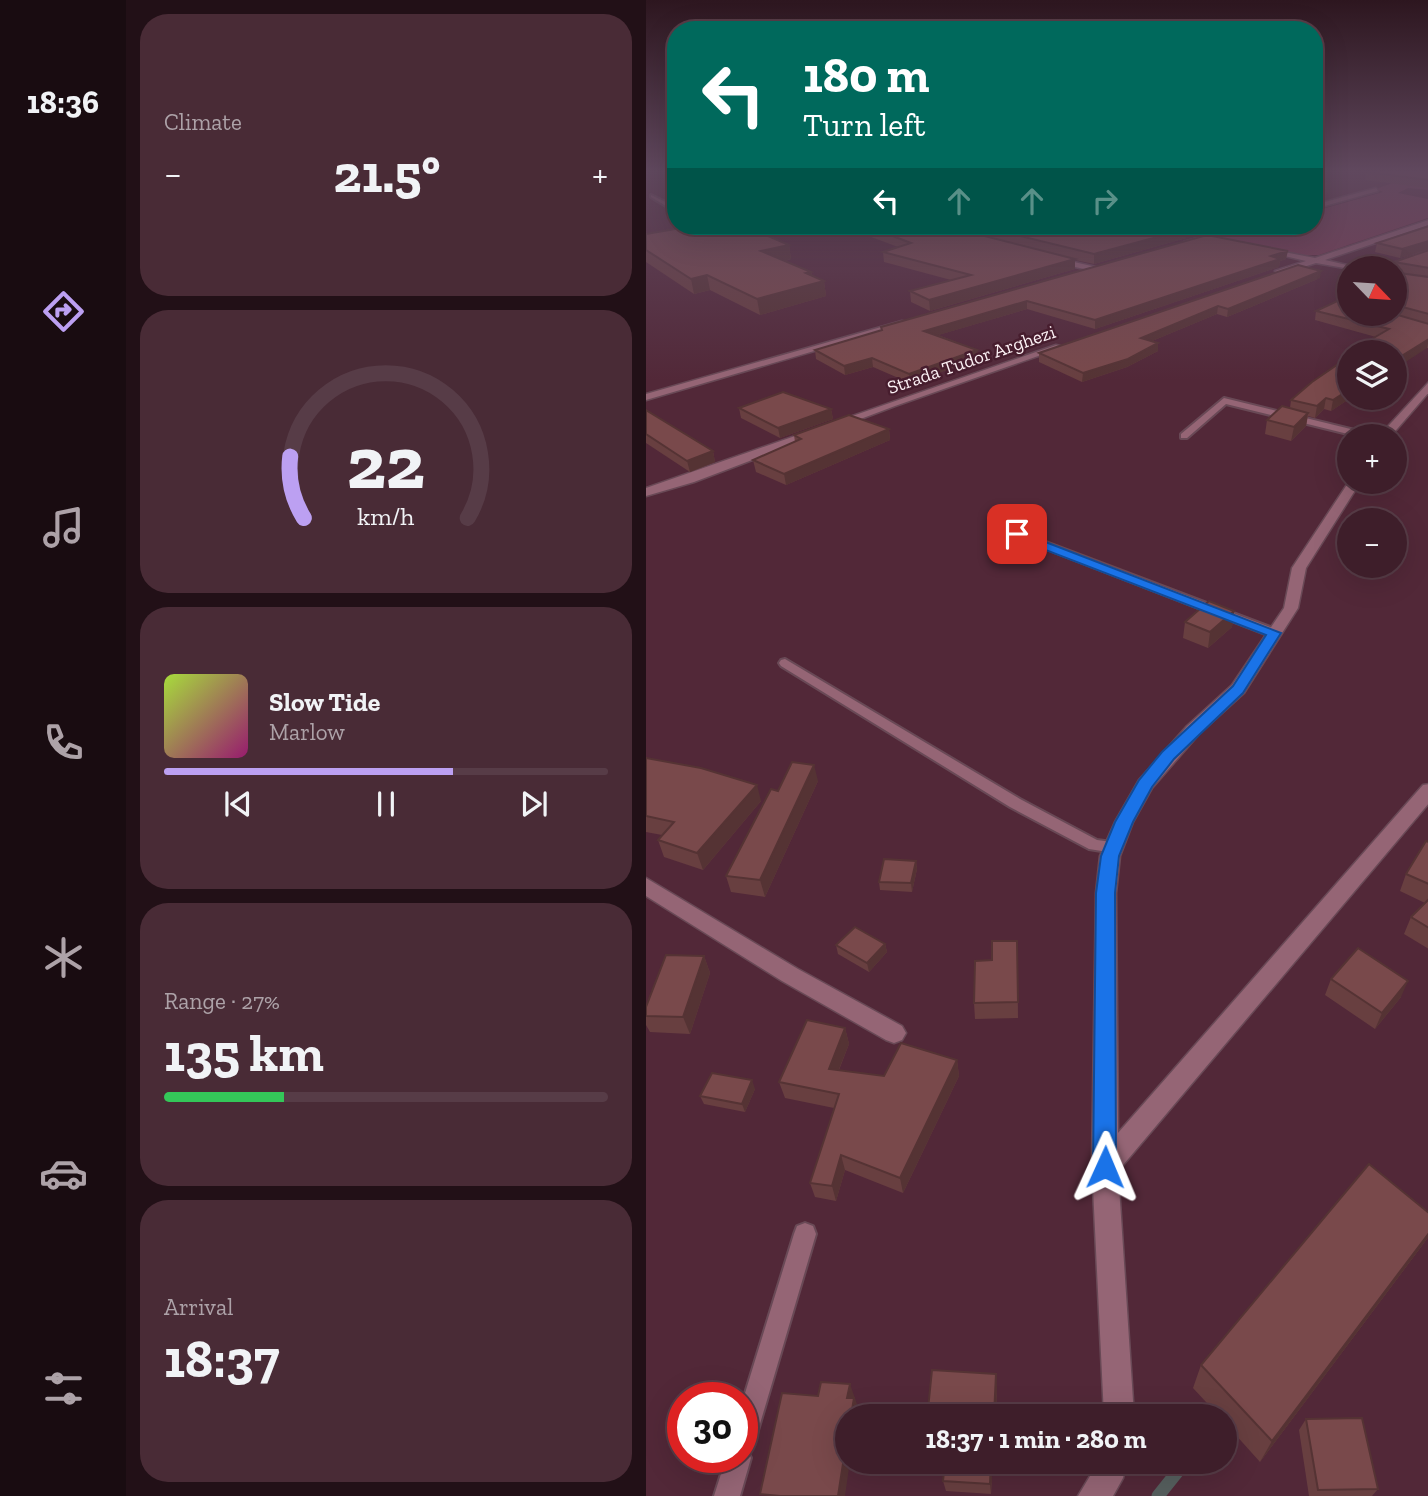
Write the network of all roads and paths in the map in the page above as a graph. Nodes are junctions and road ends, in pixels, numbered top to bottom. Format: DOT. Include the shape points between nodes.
graph roads {
  1 [pos="1190,241"];
  2 [pos="1221,241"];
  3 [pos="1373,241"];
  4 [pos="1226,242"];
  5 [pos="1179,244"];
  6 [pos="1248,246"];
  7 [pos="1428,252"];
  8 [pos="1041,256"];
  9 [pos="1316,260"];
  10 [pos="1407,260"];
  11 [pos="1337,264"];
  12 [pos="1105,265"];
  13 [pos="1093,269"];
  14 [pos="1067,276"];
  15 [pos="1265,277"];
  16 [pos="922,318"];
  17 [pos="1071,343"];
  18 [pos="1428,385"];
  19 [pos="646,397"];
  20 [pos="1395,424"];
  21 [pos="1337,428"];
  22 [pos="1184,436"];
  23 [pos="646,492"];
  24 [pos="1347,494"];
  25 [pos="1017,534"];
  26 [pos="1274,633"];
  27 [pos="785,663"];
  28 [pos="1428,790"];
  29 [pos="1114,846"];
  30 [pos="646,886"];
  31 [pos="894,1033"];
  32 [pos="1105,1167"];
  33 [pos="805,1234"];
  34 [pos="758,1391"];
  35 [pos="1118,1404"];
  36 [pos="733,1473"];
  37 [pos="1108,1474"];
  38 [pos="726,1496"];
  39 [pos="1094,1496"];
  1 -- 5 [label="street"];
  2 -- 4 [label="street"];
  3 -- 9 [label="street"];
  6 -- 9 [label="street"];
  7 -- 10 [label="street"];
  8 -- 13 [label="street"];
  9 -- 11 [label="street"];
  9 -- 15 [label="street"];
  12 -- 13 [label="street"];
  13 -- 14 [label="street"];
  16 -- 19 [label="street"];
  17 -- 23 [label="street, Strada Tudor Arghezi"];
  18 -- 20 [label="street"];
  21 -- 22 [label="lane" via="1224,401"];
  24 -- 26 [label="street" via="1299,568 1291,608"];
  25 -- 26 [label="lane"];
  26 -- 29 [label="street" via="1238,689 1184,739 1145,784"];
  27 -- 29 [label="lane" via="1015,803 1094,845"];
  28 -- 32 [label="street"];
  29 -- 32 [label="street" via="1106,893"];
  30 -- 31 [label="street"];
  32 -- 35 [label="street"];
  33 -- 34 [label="lane"];
  36 -- 38 [label="lane"];
  37 -- 39 [label="street"];
}
